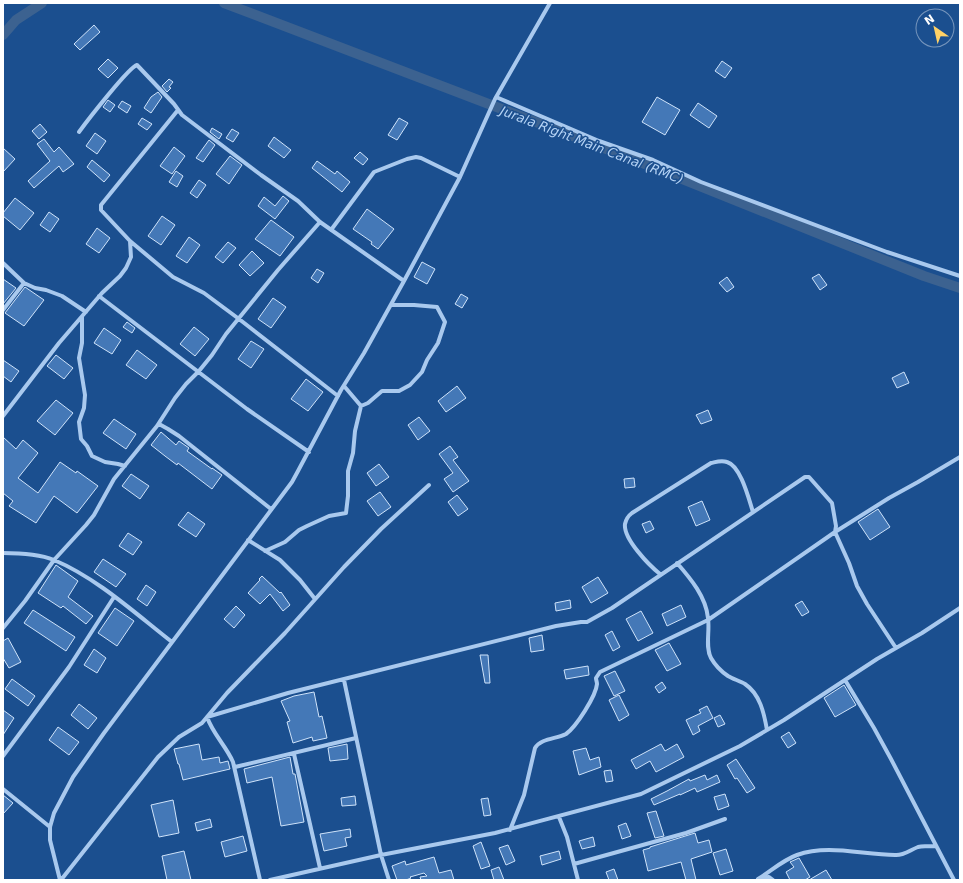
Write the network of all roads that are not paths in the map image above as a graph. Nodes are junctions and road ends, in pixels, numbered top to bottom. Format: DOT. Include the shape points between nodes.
graph roads {
  1 [pos="550,3"];
  2 [pos="496,98"];
  3 [pos="178,110"];
  4 [pos="79,132"];
  5 [pos="460,177"];
  6 [pos="320,222"];
  7 [pos="331,230"];
  8 [pos="130,241"];
  9 [pos="3,263"];
  10 [pos="960,276"];
  11 [pos="404,281"];
  12 [pos="24,283"];
  13 [pos="100,296"];
  14 [pos="391,306"];
  15 [pos="3,310"];
  16 [pos="86,312"];
  17 [pos="82,317"];
  18 [pos="239,318"];
  19 [pos="199,371"];
  20 [pos="344,386"];
  21 [pos="338,396"];
  22 [pos="361,406"];
  23 [pos="3,416"];
  24 [pos="158,424"];
  25 [pos="308,452"];
  26 [pos="960,457"];
  27 [pos="125,466"];
  28 [pos="429,485"];
  29 [pos="272,509"];
  30 [pos="753,512"];
  31 [pos="835,532"];
  32 [pos="248,540"];
  33 [pos="266,551"];
  34 [pos="3,553"];
  35 [pos="54,560"];
  36 [pos="677,563"];
  37 [pos="660,574"];
  38 [pos="114,596"];
  39 [pos="315,599"];
  40 [pos="960,608"];
  41 [pos="708,620"];
  42 [pos="3,628"];
  43 [pos="172,642"];
  44 [pos="896,648"];
  45 [pos="344,680"];
  46 [pos="844,680"];
  47 [pos="207,718"];
  48 [pos="767,730"];
  49 [pos="356,738"];
  50 [pos="294,754"];
  51 [pos="3,756"];
  52 [pos="235,767"];
  53 [pos="3,789"];
  54 [pos="559,817"];
  55 [pos="725,820"];
  56 [pos="50,827"];
  57 [pos="510,830"];
  58 [pos="936,846"];
  59 [pos="381,855"];
  60 [pos="574,864"];
  61 [pos="320,868"];
  62 [pos="61,880"];
  63 [pos="260,880"];
  64 [pos="270,880"];
  65 [pos="389,880"];
  66 [pos="578,880"];
  67 [pos="757,880"];
  68 [pos="773,880"];
  69 [pos="954,880"];
  1 -- 2 [label="street"];
  2 -- 5 [label="street"];
  2 -- 10 [label="street" via="653,160 701,182 886,252"];
  3 -- 4 [label="street" via="139,66 135,65"];
  3 -- 6 [label="street" via="298,201"];
  3 -- 8 [label="street" via="101,207"];
  5 -- 7 [label="street" via="416,157 378,169 370,176"];
  5 -- 11 [label="street"];
  6 -- 7 [label="street"];
  6 -- 18 [label="street"];
  7 -- 11 [label="street"];
  8 -- 13 [label="street" via="130,262"];
  8 -- 18 [label="street" via="173,277 204,293"];
  9 -- 12 [label="street"];
  11 -- 14 [label="street"];
  12 -- 15 [label="street"];
  12 -- 16 [label="street" via="62,296"];
  13 -- 16 [label="street"];
  13 -- 19 [label="street"];
  14 -- 20 [label="street"];
  14 -- 22 [label="street" via="437,307 445,322 438,343 422,372 410,386 399,391 382,391"];
  16 -- 17 [label="street"];
  17 -- 23 [label="street"];
  17 -- 27 [label="street" via="79,358 85,395 79,422 81,439 92,456"];
  18 -- 19 [label="street"];
  18 -- 21 [label="street"];
  19 -- 24 [label="street" via="177,395"];
  19 -- 25 [label="street"];
  20 -- 21 [label="street"];
  20 -- 22 [label="street"];
  21 -- 25 [label="street"];
  22 -- 33 [label="street" via="348,471 346,513 329,516 307,526"];
  24 -- 27 [label="street"];
  24 -- 29 [label="street" via="179,436"];
  25 -- 29 [label="street" via="292,482"];
  26 -- 31 [label="street"];
  27 -- 35 [label="street" via="94,515"];
  28 -- 39 [label="street" via="381,529"];
  29 -- 32 [label="street"];
  30 -- 31 [label="street" via="805,477 809,477 832,503"];
  30 -- 36 [label="street"];
  30 -- 37 [label="street" via="736,470 728,462 722,461 711,463 632,513 625,522 629,536 646,562"];
  31 -- 41 [label="street"];
  31 -- 44 [label="street" via="857,586"];
  32 -- 33 [label="street"];
  32 -- 43 [label="street"];
  33 -- 39 [label="street" via="289,568"];
  34 -- 35 [label="street" via="26,554"];
  35 -- 38 [label="street"];
  35 -- 42 [label="street"];
  36 -- 37 [label="street"];
  36 -- 41 [label="street" via="703,598"];
  37 -- 45 [label="street" via="612,608 587,622 556,626"];
  38 -- 43 [label="street"];
  38 -- 51 [label="street" via="69,667"];
  39 -- 47 [label="street"];
  40 -- 44 [label="street"];
  41 -- 48 [label="street" via="710,656 728,676 743,683 751,691 762,706"];
  41 -- 57 [label="street" via="598,674 589,704 569,730 540,743 535,748 524,795"];
  43 -- 56 [label="street" via="73,778 54,813"];
  44 -- 46 [label="street"];
  45 -- 47 [label="street" via="275,697"];
  45 -- 49 [label="street"];
  46 -- 48 [label="street"];
  46 -- 58 [label="street" via="874,728"];
  47 -- 52 [label="street" via="211,728 230,754"];
  47 -- 62 [label="street" via="179,737 151,764"];
  48 -- 54 [label="street" via="740,746 641,794"];
  49 -- 50 [label="street"];
  49 -- 59 [label="street"];
  50 -- 52 [label="street"];
  50 -- 61 [label="street"];
  52 -- 63 [label="street"];
  53 -- 56 [label="street"];
  54 -- 57 [label="street"];
  54 -- 60 [label="street"];
  55 -- 60 [label="street"];
  56 -- 62 [label="street" via="50,840"];
  57 -- 59 [label="street"];
  58 -- 67 [label="street" via="917,847 895,856 810,852 783,862"];
  58 -- 69 [label="street"];
  59 -- 61 [label="street"];
  59 -- 65 [label="street"];
  60 -- 66 [label="street"];
  61 -- 64 [label="street"];
  67 -- 68 [label="street" via="769,877"];
}
